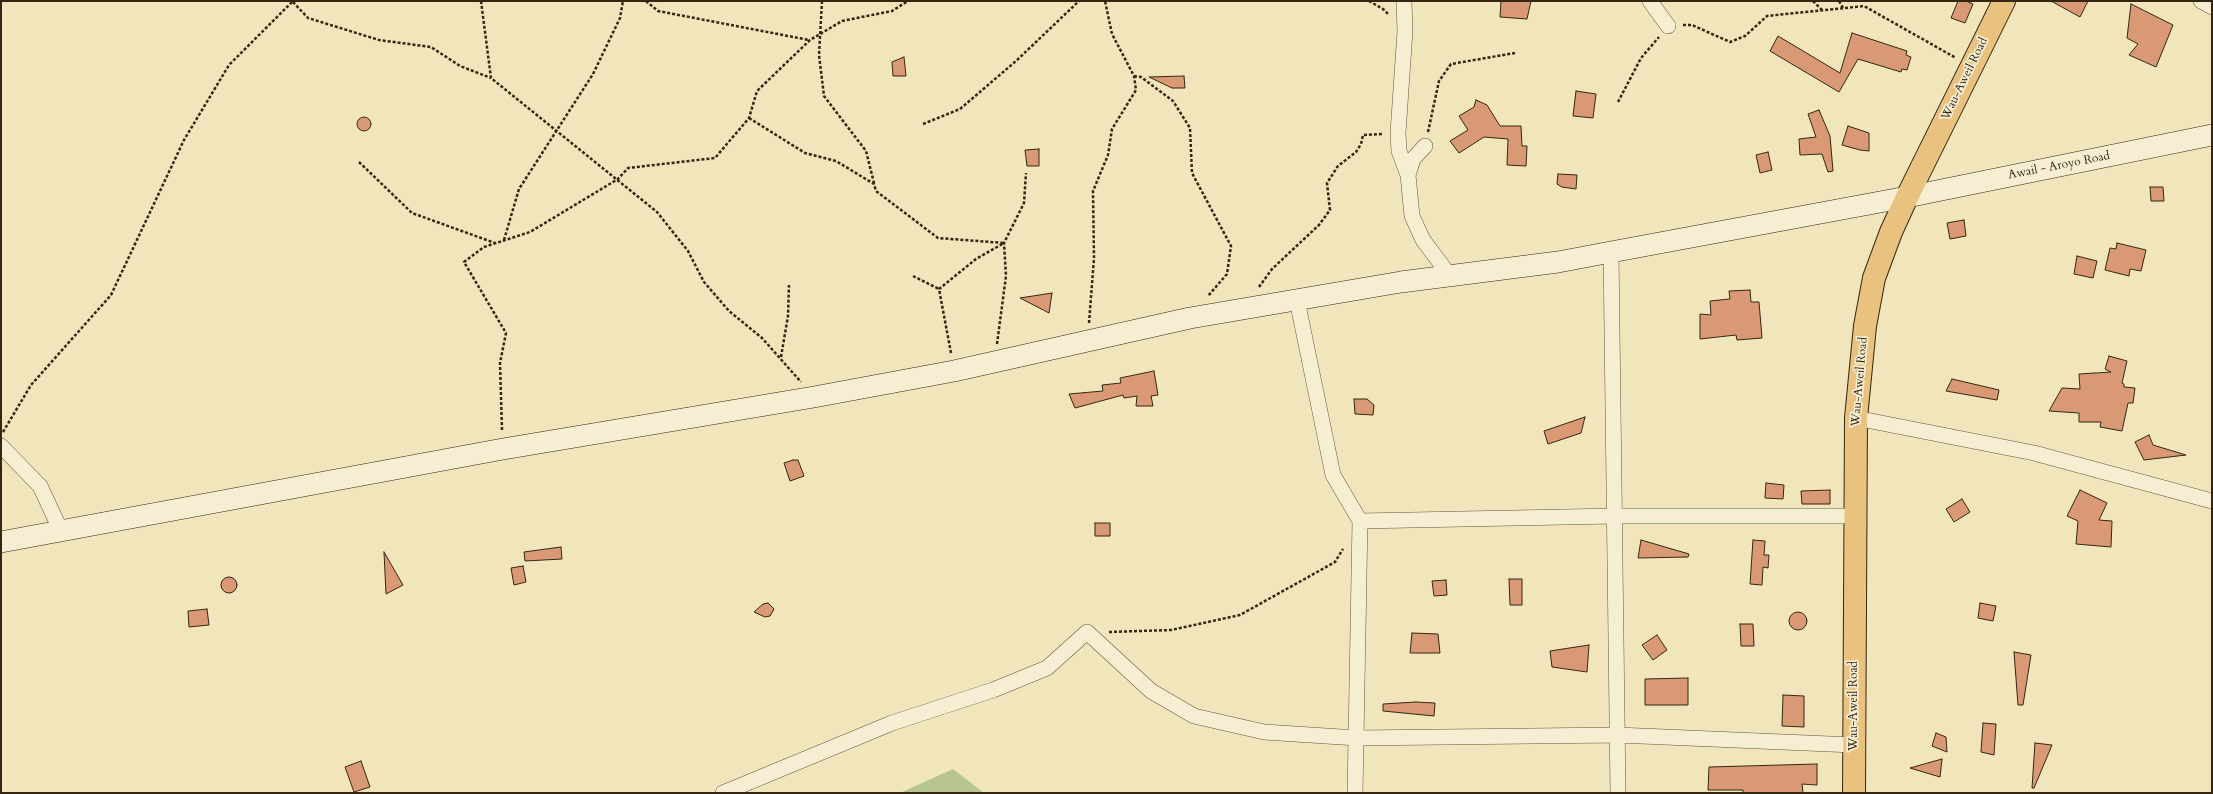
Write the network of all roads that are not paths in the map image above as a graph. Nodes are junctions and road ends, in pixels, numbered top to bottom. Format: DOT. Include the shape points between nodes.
graph roads {
  1 [pos="1404,1"];
  2 [pos="1650,1"];
  3 [pos="2004,1"];
  4 [pos="2201,1"];
  5 [pos="2212,8"];
  6 [pos="1668,26"];
  7 [pos="2212,135"];
  8 [pos="1426,146"];
  9 [pos="1408,175"];
  10 [pos="1907,197"];
  11 [pos="1611,252"];
  12 [pos="1450,276"];
  13 [pos="1297,300"];
  14 [pos="1856,418"];
  15 [pos="1,446"];
  16 [pos="2212,501"];
  17 [pos="1615,516"];
  18 [pos="1855,516"];
  19 [pos="1360,521"];
  20 [pos="61,531"];
  21 [pos="1,542"];
  22 [pos="1617,736"];
  23 [pos="1356,738"];
  24 [pos="1854,745"];
  25 [pos="723,793"];
  26 [pos="1356,793"];
  27 [pos="1618,793"];
  28 [pos="1854,793"];
  1 -- 9 [label="street" via="1405,31 1398,133 1399,152"];
  2 -- 6 [label="street"];
  3 -- 10 [label="main road, Wau-Aweil Road"];
  4 -- 5 [label="street"];
  7 -- 10 [label="street, Awail - Aroyo Road"];
  8 -- 9 [label="street" via="1413,159"];
  9 -- 12 [label="street" via="1412,216 1423,240"];
  10 -- 11 [label="street, Awail - Aroyo Road"];
  10 -- 14 [label="main road, Wau-Aweil Road" via="1874,278 1865,326"];
  11 -- 12 [label="street, Awail - Aroyo Road" via="1558,262"];
  11 -- 17 [label="street"];
  12 -- 13 [label="street, Awail - Aroyo Road"];
  13 -- 19 [label="street" via="1333,475"];
  13 -- 20 [label="street, Awail - Aroyo Road" via="1190,318 954,371 502,449"];
  14 -- 16 [label="street" via="2034,453"];
  14 -- 18 [label="main road, Wau-Aweil Road"];
  15 -- 20 [label="street" via="40,486"];
  17 -- 18 [label="street"];
  17 -- 19 [label="street"];
  17 -- 22 [label="street"];
  18 -- 24 [label="main road, Wau-Aweil Road"];
  19 -- 23 [label="street"];
  20 -- 21 [label="street, Awail - Aroyo Road"];
  22 -- 23 [label="street"];
  22 -- 24 [label="street"];
  22 -- 27 [label="street"];
  23 -- 25 [label="street" via="1264,732 1194,716 1151,691 1086,632 1047,668 993,690 892,723"];
  23 -- 26 [label="street"];
  24 -- 28 [label="main road, Wau-Aweil Road"];
}
